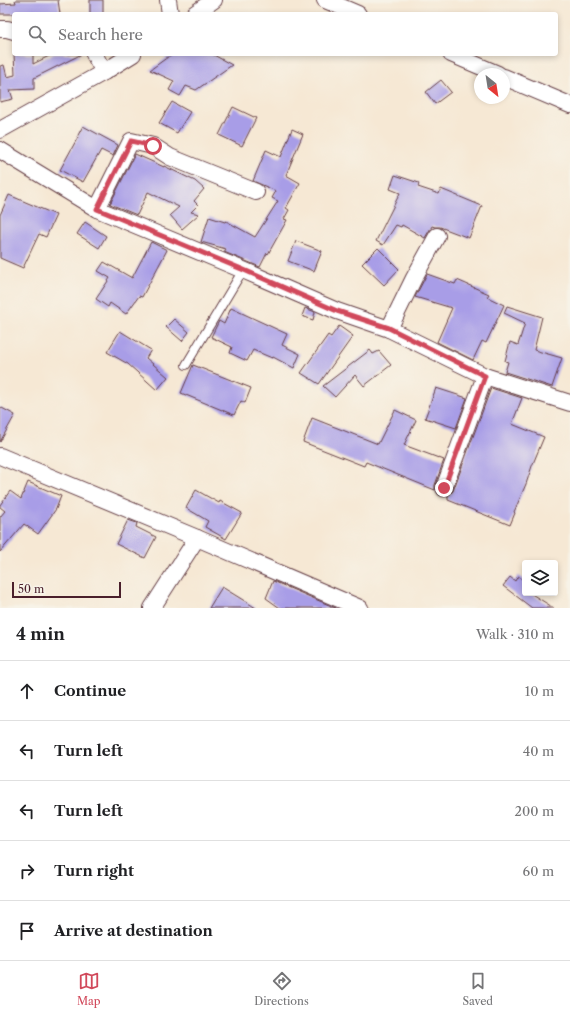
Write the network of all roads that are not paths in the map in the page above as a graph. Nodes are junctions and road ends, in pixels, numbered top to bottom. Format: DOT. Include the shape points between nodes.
graph roads {
  1 [pos="168,0"];
  2 [pos="214,0"];
  3 [pos="325,0"];
  4 [pos="170,12"];
  5 [pos="197,12"];
  6 [pos="353,12"];
  7 [pos="0,29"];
  8 [pos="12,30"];
  9 [pos="95,56"];
  10 [pos="130,56"];
  11 [pos="456,56"];
  12 [pos="484,68"];
  13 [pos="104,72"];
  14 [pos="510,80"];
  15 [pos="570,105"];
  16 [pos="0,130"];
  17 [pos="0,150"];
  18 [pos="256,192"];
  19 [pos="97,209"];
  20 [pos="437,236"];
  21 [pos="244,270"];
  22 [pos="389,328"];
  23 [pos="186,365"];
  24 [pos="485,376"];
  25 [pos="570,403"];
  26 [pos="0,456"];
  27 [pos="444,488"];
  28 [pos="197,538"];
  29 [pos="152,608"];
  30 [pos="360,608"];
  1 -- 4 [label="street"];
  2 -- 5 [label="street"];
  3 -- 6 [label="street"];
  7 -- 8 [label="street"];
  9 -- 13 [label="street"];
  10 -- 13 [label="street"];
  11 -- 12 [label="street"];
  13 -- 16 [label="street"];
  14 -- 15 [label="street"];
  17 -- 19 [label="street"];
  18 -- 19 [label="street" via="170,157 153,146 131,141"];
  19 -- 21 [label="street"];
  20 -- 22 [label="street"];
  21 -- 22 [label="street" via="337,311"];
  21 -- 23 [label="lane"];
  22 -- 24 [label="street"];
  24 -- 25 [label="street"];
  24 -- 27 [label="street"];
  26 -- 28 [label="street"];
  28 -- 29 [label="street"];
  28 -- 30 [label="street"];
}
